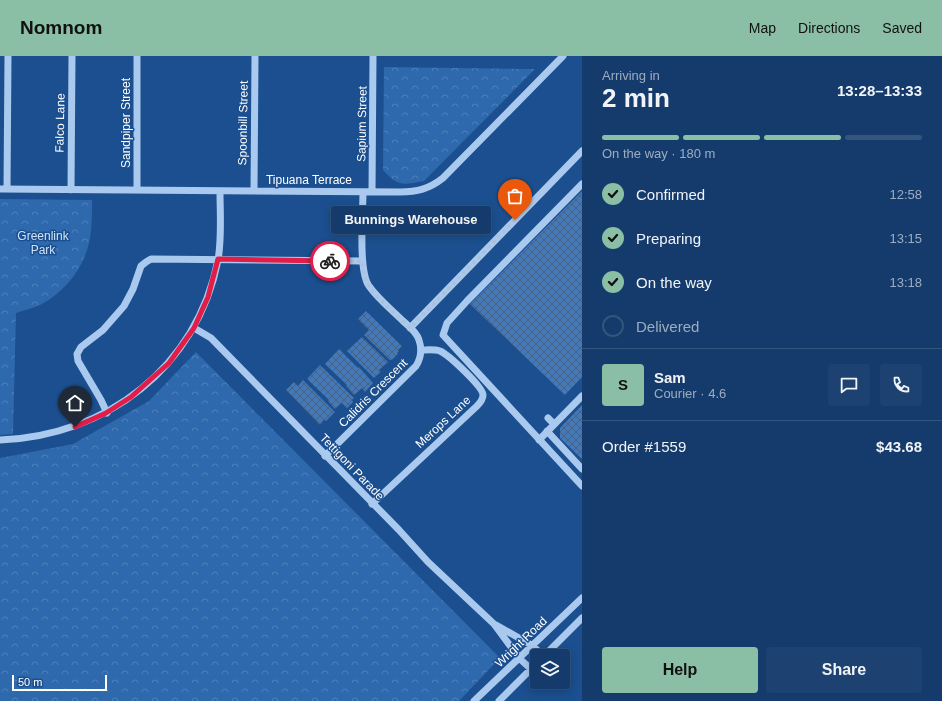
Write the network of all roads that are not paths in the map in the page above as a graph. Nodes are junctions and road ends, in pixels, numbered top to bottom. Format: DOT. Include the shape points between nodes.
graph roads {
  1 [pos="8,56"];
  2 [pos="72,56"];
  3 [pos="137,56"];
  4 [pos="255,56"];
  5 [pos="373,56"];
  6 [pos="563,56"];
  7 [pos="582,151"];
  8 [pos="582,184"];
  9 [pos="3,189"];
  10 [pos="71,190"];
  11 [pos="136,190"];
  12 [pos="220,191"];
  13 [pos="254,191"];
  14 [pos="363,192"];
  15 [pos="372,192"];
  16 [pos="218,259"];
  17 [pos="362,261"];
  18 [pos="194,328"];
  19 [pos="410,328"];
  20 [pos="421,350"];
  21 [pos="582,396"];
  22 [pos="106,413"];
  23 [pos="548,418"];
  24 [pos="554,424"];
  25 [pos="547,431"];
  26 [pos="0,440"];
  27 [pos="539,440"];
  28 [pos="325,456"];
  29 [pos="582,469"];
  30 [pos="582,486"];
  31 [pos="372,504"];
  32 [pos="582,598"];
  33 [pos="582,618"];
  34 [pos="494,624"];
  35 [pos="533,646"];
  36 [pos="536,649"];
  37 [pos="551,649"];
  38 [pos="520,659"];
  39 [pos="530,668"];
  40 [pos="530,670"];
  41 [pos="474,701"];
  42 [pos="499,701"];
  1 -- 9 [label="street"];
  2 -- 10 [label="street, Falco Lane"];
  3 -- 11 [label="street, Sandpiper Street"];
  4 -- 13 [label="street, Spoonbill Street"];
  5 -- 15 [label="street, Sapium Street"];
  6 -- 15 [label="street, Tipuana Terrace" via="434,185 412,192"];
  7 -- 19 [label="street"];
  8 -- 27 [label="street" via="466,301 447,323 443,335"];
  9 -- 10 [label="street, Tipuana Terrace"];
  10 -- 11 [label="street, Tipuana Terrace"];
  11 -- 12 [label="street, Tipuana Terrace"];
  12 -- 13 [label="street, Tipuana Terrace"];
  12 -- 16 [label="street"];
  13 -- 14 [label="street, Tipuana Terrace"];
  14 -- 15 [label="street, Tipuana Terrace"];
  14 -- 17 [label="street"];
  16 -- 17 [label="street"];
  16 -- 18 [label="street" via="208,297"];
  16 -- 22 [label="street" via="151,259 146,262 141,266 134,288 124,306 103,330 81,347 77,354 78,361"];
  17 -- 19 [label="street" via="368,285"];
  18 -- 22 [label="street" via="169,363 131,397"];
  18 -- 28 [label="street, Tettigoni Parade" via="211,338"];
  19 -- 20 [label="street" via="419,339"];
  20 -- 28 [label="street, Calidris Crescent" via="416,366"];
  20 -- 31 [label="street, Merops Lane" via="440,351 450,357 480,388 482,400"];
  21 -- 24 [label="street"];
  22 -- 26 [label="street" via="75,427 46,435 21,440"];
  23 -- 24 [label="street"];
  24 -- 25 [label="street"];
  25 -- 27 [label="street"];
  25 -- 29 [label="street"];
  27 -- 30 [label="street"];
  28 -- 31 [label="street, Tettigoni Parade"];
  31 -- 34 [label="street, Tettigoni Parade" via="428,562"];
  32 -- 35 [label="street, Wright Road"];
  33 -- 37 [label="street"];
  34 -- 35 [label="street, Tettigoni Parade"];
  34 -- 38 [label="street, Tettigoni Parade"];
  35 -- 36 [label="street, Tettigoni Parade"];
  35 -- 38 [label="street, Wright Road"];
  38 -- 39 [label="street, Tettigoni Parade"];
  38 -- 41 [label="street, Wright Road"];
  40 -- 42 [label="street"];
}
